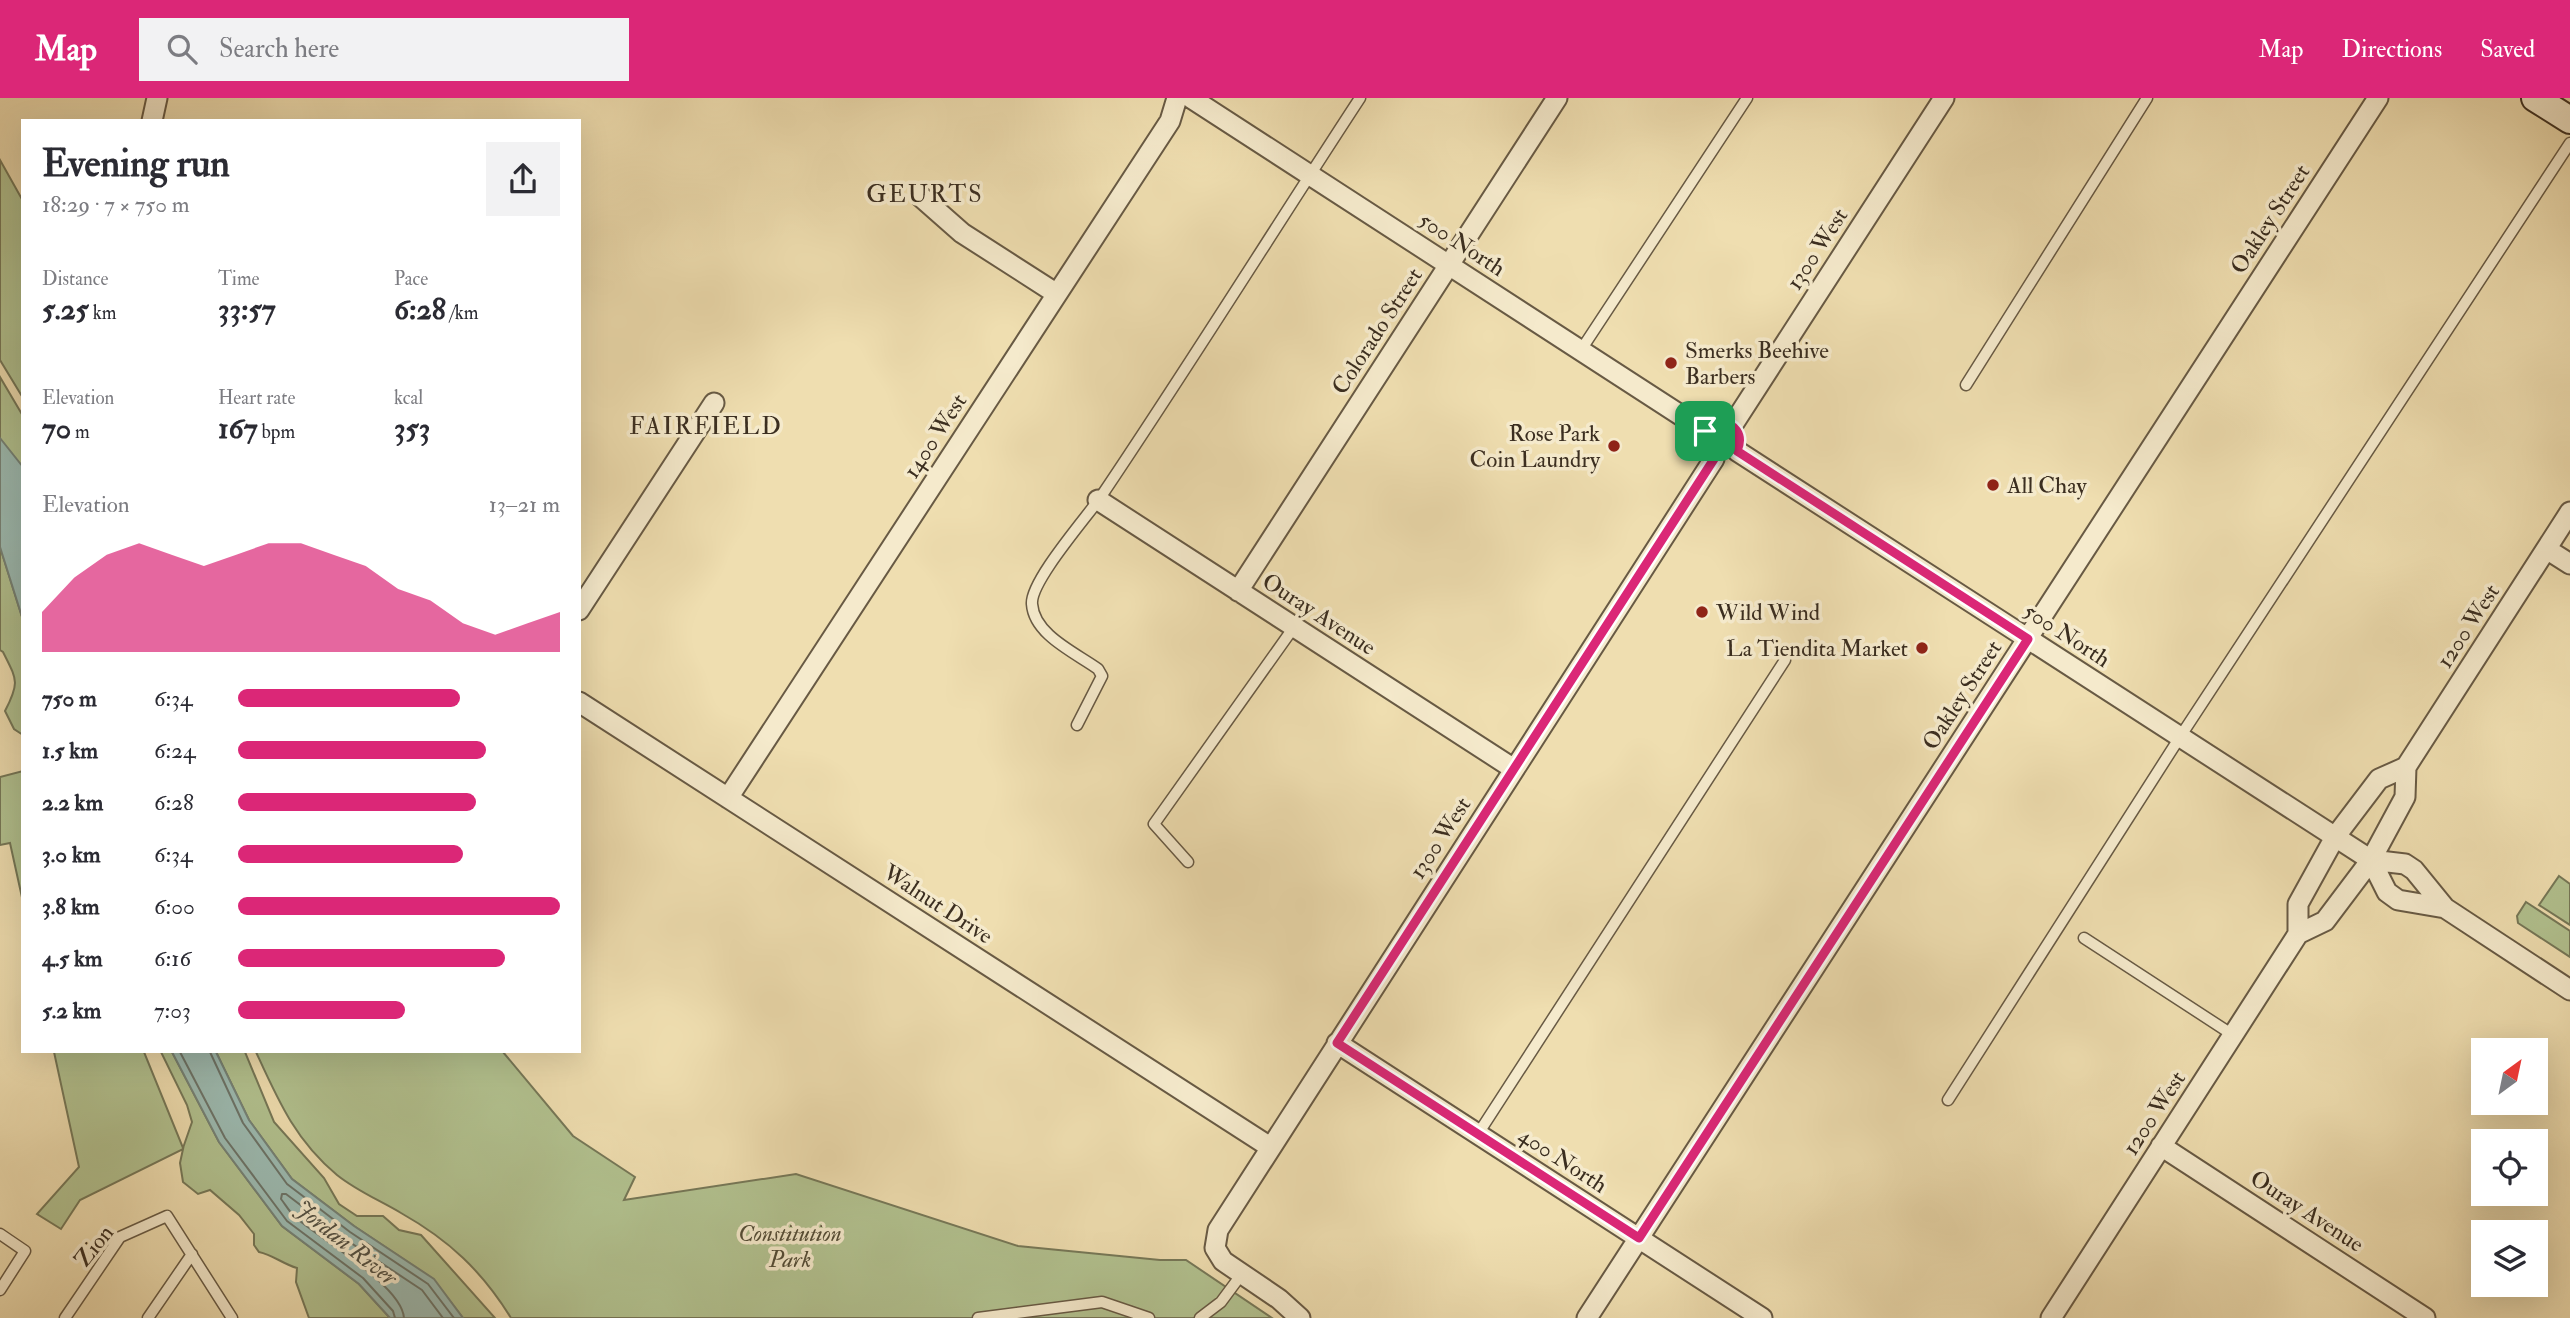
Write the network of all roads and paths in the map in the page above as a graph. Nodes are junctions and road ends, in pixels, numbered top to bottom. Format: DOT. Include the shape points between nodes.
graph roads {
  1 [pos="157,98"];
  2 [pos="1177,98"];
  3 [pos="1191,98"];
  4 [pos="1360,98"];
  5 [pos="1557,98"];
  6 [pos="1747,98"];
  7 [pos="1944,98"];
  8 [pos="2147,98"];
  9 [pos="2378,98"];
  10 [pos="2535,98"];
  11 [pos="152,119"];
  12 [pos="2570,120"];
  13 [pos="2570,143"];
  14 [pos="1310,175"];
  15 [pos="920,196"];
  16 [pos="1449,265"];
  17 [pos="1057,294"];
  18 [pos="1581,350"];
  19 [pos="1966,385"];
  20 [pos="714,403"];
  21 [pos="1732,426"];
  22 [pos="1705,431"];
  23 [pos="1737,451"];
  24 [pos="1714,459"];
  25 [pos="1098,500"];
  26 [pos="2570,512"];
  27 [pos="2547,550"];
  28 [pos="2570,564"];
  29 [pos="1238,591"];
  30 [pos="581,607"];
  31 [pos="1294,627"];
  32 [pos="2028,639"];
  33 [pos="1785,660"];
  34 [pos="581,703"];
  35 [pos="1077,726"];
  36 [pos="2180,737"];
  37 [pos="2406,767"];
  38 [pos="1514,769"];
  39 [pos="728,798"];
  40 [pos="2336,837"];
  41 [pos="2371,860"];
  42 [pos="1188,862"];
  43 [pos="2445,908"];
  44 [pos="2298,934"];
  45 [pos="2084,939"];
  46 [pos="2570,990"];
  47 [pos="2233,1035"];
  48 [pos="1337,1043"];
  49 [pos="1948,1100"];
  50 [pos="1478,1134"];
  51 [pos="2161,1146"];
  52 [pos="1270,1147"];
  53 [pos="0,1234"];
  54 [pos="1639,1238"];
  55 [pos="192,1254"];
  56 [pos="1241,1275"];
  57 [pos="0,1290"];
  58 [pos="225,1307"];
  59 [pos="65,1318"];
  60 [pos="148,1318"];
  61 [pos="217,1318"];
  62 [pos="232,1318"];
  63 [pos="978,1318"];
  64 [pos="1149,1318"];
  65 [pos="1200,1318"];
  66 [pos="1300,1318"];
  67 [pos="1587,1318"];
  68 [pos="1762,1318"];
  69 [pos="2051,1318"];
  70 [pos="2425,1318"];
  1 -- 11 [label="street"];
  2 -- 17 [label="street, 1400 West" via="1170,121"];
  3 -- 14 [label="street, 500 North"];
  4 -- 14 [label="lane"];
  5 -- 16 [label="street, Colorado Street"];
  6 -- 18 [label="lane"];
  7 -- 21 [label="street, 1300 West"];
  8 -- 19 [label="lane"];
  9 -- 32 [label="street, Oakley Street"];
  10 -- 12 [label="main road"];
  13 -- 36 [label="lane"];
  14 -- 16 [label="street, 500 North"];
  14 -- 25 [label="lane"];
  15 -- 17 [label="street" via="962,233"];
  16 -- 18 [label="street, 500 North"];
  16 -- 29 [label="street, Colorado Street"];
  17 -- 39 [label="street, 1400 West"];
  18 -- 22 [label="street, 500 North"];
  20 -- 30 [label="street"];
  21 -- 22 [label="street" via="1718,423"];
  21 -- 23 [label="street" via="1740,440"];
  22 -- 24 [label="street" via="1703,447"];
  23 -- 24 [label="street" via="1728,459"];
  23 -- 32 [label="street, 500 North"];
  24 -- 38 [label="street, 1300 West"];
  25 -- 29 [label="street, Ouray Avenue"];
  25 -- 35 [label="lane" via="1043,576 1031,601 1048,635 1098,669 1101,676"];
  26 -- 27 [label="street, 1200 West"];
  27 -- 28 [label="street"];
  27 -- 37 [label="street, 1200 West"];
  29 -- 31 [label="street, Ouray Avenue"];
  31 -- 38 [label="street, Ouray Avenue"];
  31 -- 42 [label="lane" via="1154,824"];
  32 -- 36 [label="street, 500 North"];
  32 -- 54 [label="street, Oakley Street"];
  33 -- 50 [label="lane"];
  34 -- 39 [label="street, Walnut Drive"];
  36 -- 40 [label="street, 500 North"];
  36 -- 49 [label="lane"];
  37 -- 40 [label="street, 1200 West" via="2379,779"];
  37 -- 41 [label="street, 1200 West" via="2405,797"];
  38 -- 48 [label="street, 1300 West"];
  39 -- 52 [label="street, Walnut Drive"];
  40 -- 41 [label="street, 500 North"];
  40 -- 44 [label="street, 1200 West" via="2298,904"];
  41 -- 43 [label="street, 500 North" via="2405,864"];
  41 -- 43 [label="street, 500 North" via="2387,892 2398,900"];
  41 -- 44 [label="street, 1200 West" via="2325,921"];
  43 -- 46 [label="street, 500 North"];
  44 -- 47 [label="street, 1200 West"];
  45 -- 47 [label="lane"];
  47 -- 51 [label="street, 1200 West"];
  48 -- 50 [label="street, 400 North"];
  48 -- 52 [label="street, 1300 West"];
  50 -- 54 [label="street, 400 North"];
  51 -- 69 [label="street, 1200 West"];
  51 -- 70 [label="street, Ouray Avenue"];
  52 -- 56 [label="street, 1300 West" via="1215,1239 1223,1262"];
  53 -- 57 [label="lane" via="25,1251"];
  54 -- 67 [label="street, Oakley Street"];
  54 -- 68 [label="street, 400 North"];
  55 -- 58 [label="lane"];
  55 -- 59 [label="lane, Zion" via="167,1216 120,1237"];
  55 -- 60 [label="lane"];
  56 -- 65 [label="lane" via="1221,1302"];
  56 -- 66 [label="street"];
  58 -- 61 [label="lane"];
  58 -- 62 [label="lane"];
  63 -- 64 [label="lane" via="1090,1302"];
}
